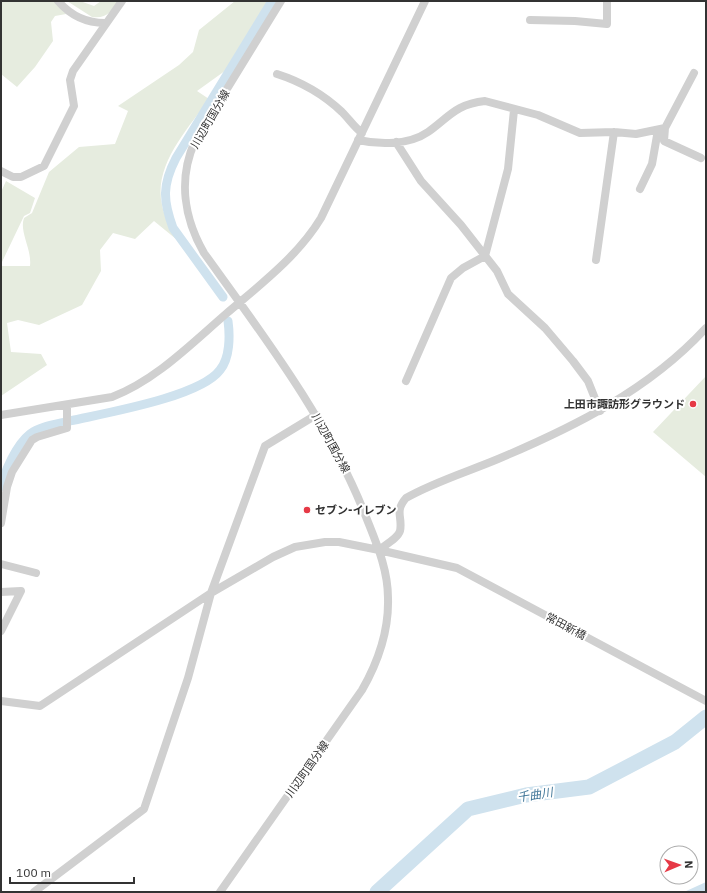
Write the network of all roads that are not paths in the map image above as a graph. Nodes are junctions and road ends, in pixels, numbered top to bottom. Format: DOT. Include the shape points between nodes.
graph roads {
  1 [pos="58,1"];
  2 [pos="122,1"];
  3 [pos="282,1"];
  4 [pos="425,1"];
  5 [pos="607,1"];
  6 [pos="530,20"];
  7 [pos="105,23"];
  8 [pos="277,74"];
  9 [pos="694,74"];
  10 [pos="514,110"];
  11 [pos="661,129"];
  12 [pos="614,132"];
  13 [pos="360,137"];
  14 [pos="396,142"];
  15 [pos="701,158"];
  16 [pos="1,171"];
  17 [pos="640,189"];
  18 [pos="485,256"];
  19 [pos="596,260"];
  20 [pos="239,302"];
  21 [pos="706,328"];
  22 [pos="406,381"];
  23 [pos="67,405"];
  24 [pos="600,411"];
  25 [pos="1,415"];
  26 [pos="316,415"];
  27 [pos="1,523"];
  28 [pos="379,550"];
  29 [pos="1,564"];
  30 [pos="36,573"];
  31 [pos="1,592"];
  32 [pos="211,593"];
  33 [pos="1,631"];
  34 [pos="1,701"];
  35 [pos="706,701"];
  36 [pos="34,892"];
  37 [pos="220,892"];
  1 -- 7 [label="street" via="66,10 78,17 94,23"];
  2 -- 7 [label="street"];
  3 -- 20 [label="street, 川辺町国分線" via="195,141 185,176 185,204 195,238"];
  4 -- 13 [label="street"];
  5 -- 6 [label="street" via="607,24"];
  7 -- 16 [label="street" via="73,71 70,80 74,106 44,166 21,177 13,177"];
  8 -- 13 [label="street" via="312,88 343,113"];
  9 -- 11 [label="street"];
  10 -- 12 [label="street" via="538,115 580,133"];
  10 -- 14 [label="street" via="485,101 476,102 446,116 428,132"];
  10 -- 18 [label="street" via="508,169"];
  11 -- 12 [label="street" via="636,134"];
  11 -- 15 [label="street" via="664,141"];
  11 -- 17 [label="street" via="652,164"];
  12 -- 19 [label="street"];
  13 -- 14 [label="street" via="376,144"];
  13 -- 20 [label="street" via="313,232 285,262"];
  14 -- 18 [label="street" via="421,181"];
  18 -- 22 [label="street" via="451,278"];
  18 -- 24 [label="street" via="497,271 508,294 545,328 588,381"];
  20 -- 23 [label="street" via="167,364 129,391 112,397"];
  20 -- 26 [label="street, 川辺町国分線"];
  21 -- 24 [label="street" via="652,376"];
  23 -- 25 [label="street" via="40,407"];
  23 -- 27 [label="street" via="67,428 32,440 12,472"];
  24 -- 28 [label="street" via="561,431 406,498 398,510 400,531"];
  26 -- 28 [label="street, 川辺町国分線" via="342,461"];
  26 -- 32 [label="street" via="265,446"];
  28 -- 32 [label="street, 常田新橋" via="339,542 295,547"];
  28 -- 35 [label="street, 常田新橋" via="457,568"];
  28 -- 37 [label="street, 川辺町国分線" via="388,598 382,646 373,671"];
  29 -- 30 [label="street"];
  31 -- 33 [label="street" via="21,591"];
  32 -- 34 [label="street, 常田新橋" via="40,706"];
  32 -- 36 [label="street" via="188,678 144,809"];
}
